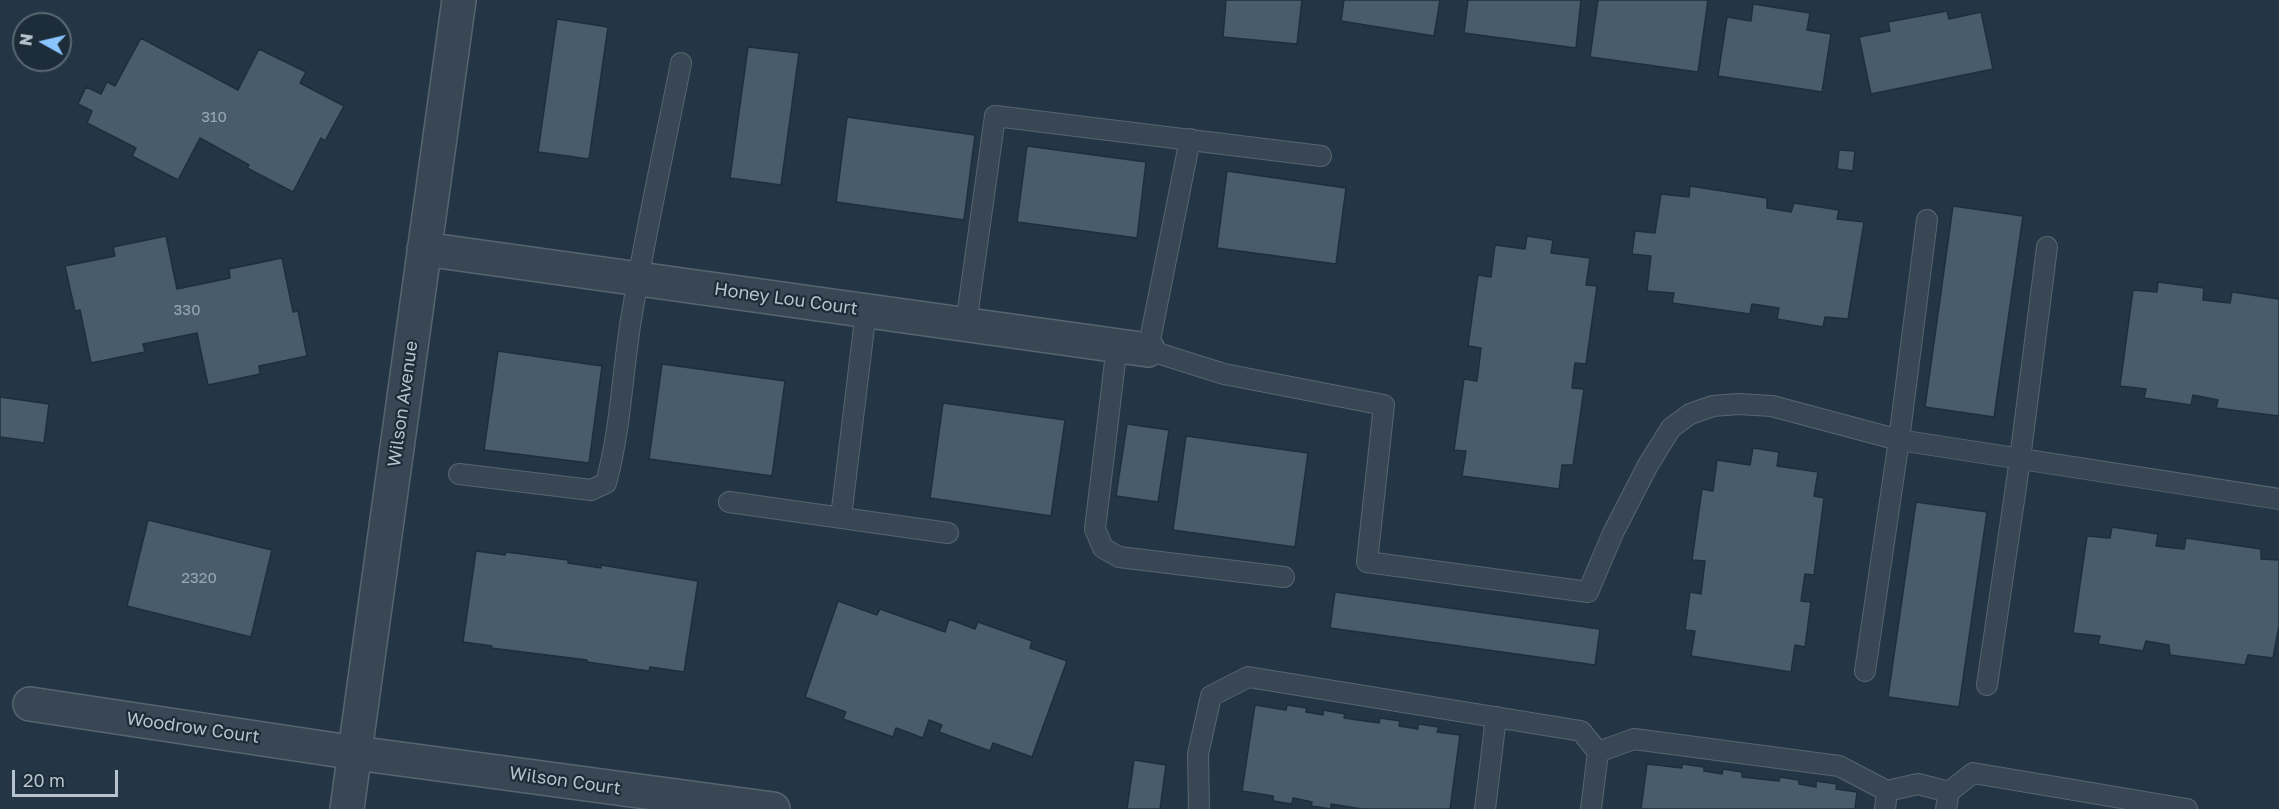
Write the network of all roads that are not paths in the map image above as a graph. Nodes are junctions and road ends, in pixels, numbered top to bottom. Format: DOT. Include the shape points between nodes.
graph roads {
  1 [pos="459,0"];
  2 [pos="681,63"];
  3 [pos="1190,139"];
  4 [pos="1321,156"];
  5 [pos="1927,220"];
  6 [pos="2047,247"];
  7 [pos="424,249"];
  8 [pos="639,278"];
  9 [pos="866,311"];
  10 [pos="966,324"];
  11 [pos="1132,348"];
  12 [pos="1899,440"];
  13 [pos="2020,459"];
  14 [pos="459,474"];
  15 [pos="2279,499"];
  16 [pos="729,502"];
  17 [pos="841,517"];
  18 [pos="948,533"];
  19 [pos="1284,577"];
  20 [pos="1865,671"];
  21 [pos="1987,686"];
  22 [pos="30,704"];
  23 [pos="1496,717"];
  24 [pos="1598,752"];
  25 [pos="356,753"];
  26 [pos="1886,800"];
  27 [pos="1947,801"];
  28 [pos="347,809"];
  29 [pos="773,809"];
  30 [pos="1199,809"];
  31 [pos="1485,809"];
  32 [pos="1591,809"];
  33 [pos="2187,809"];
  1 -- 7 [label="street, Wilson Avenue"];
  2 -- 8 [label="lane"];
  3 -- 4 [label="lane"];
  3 -- 10 [label="lane" via="995,116"];
  3 -- 11 [label="lane"];
  5 -- 12 [label="lane"];
  6 -- 13 [label="lane"];
  7 -- 8 [label="street, Honey Lou Court"];
  7 -- 25 [label="street, Wilson Avenue"];
  8 -- 9 [label="street, Honey Lou Court"];
  8 -- 14 [label="lane" via="614,455 606,483 591,490"];
  9 -- 10 [label="street, Honey Lou Court"];
  9 -- 17 [label="lane"];
  10 -- 11 [label="street, Honey Lou Court"];
  11 -- 12 [label="lane" via="1224,374 1384,405 1367,562 1588,592 1648,465 1671,428 1690,414 1730,404 1772,406"];
  11 -- 19 [label="lane" via="1095,529 1102,548 1119,557"];
  12 -- 13 [label="lane"];
  12 -- 20 [label="lane"];
  13 -- 15 [label="lane"];
  13 -- 21 [label="lane"];
  16 -- 17 [label="lane"];
  17 -- 18 [label="lane"];
  22 -- 25 [label="street, Woodrow Court"];
  23 -- 24 [label="lane" via="1581,730"];
  23 -- 30 [label="lane" via="1248,677 1211,696 1198,754"];
  23 -- 31 [label="lane"];
  24 -- 26 [label="lane" via="1634,739 1839,766"];
  24 -- 32 [label="lane"];
  25 -- 28 [label="street, Wilson Avenue"];
  25 -- 29 [label="street, Wilson Court"];
  26 -- 27 [label="lane" via="1918,784"];
  27 -- 33 [label="lane" via="1973,773"];
}
